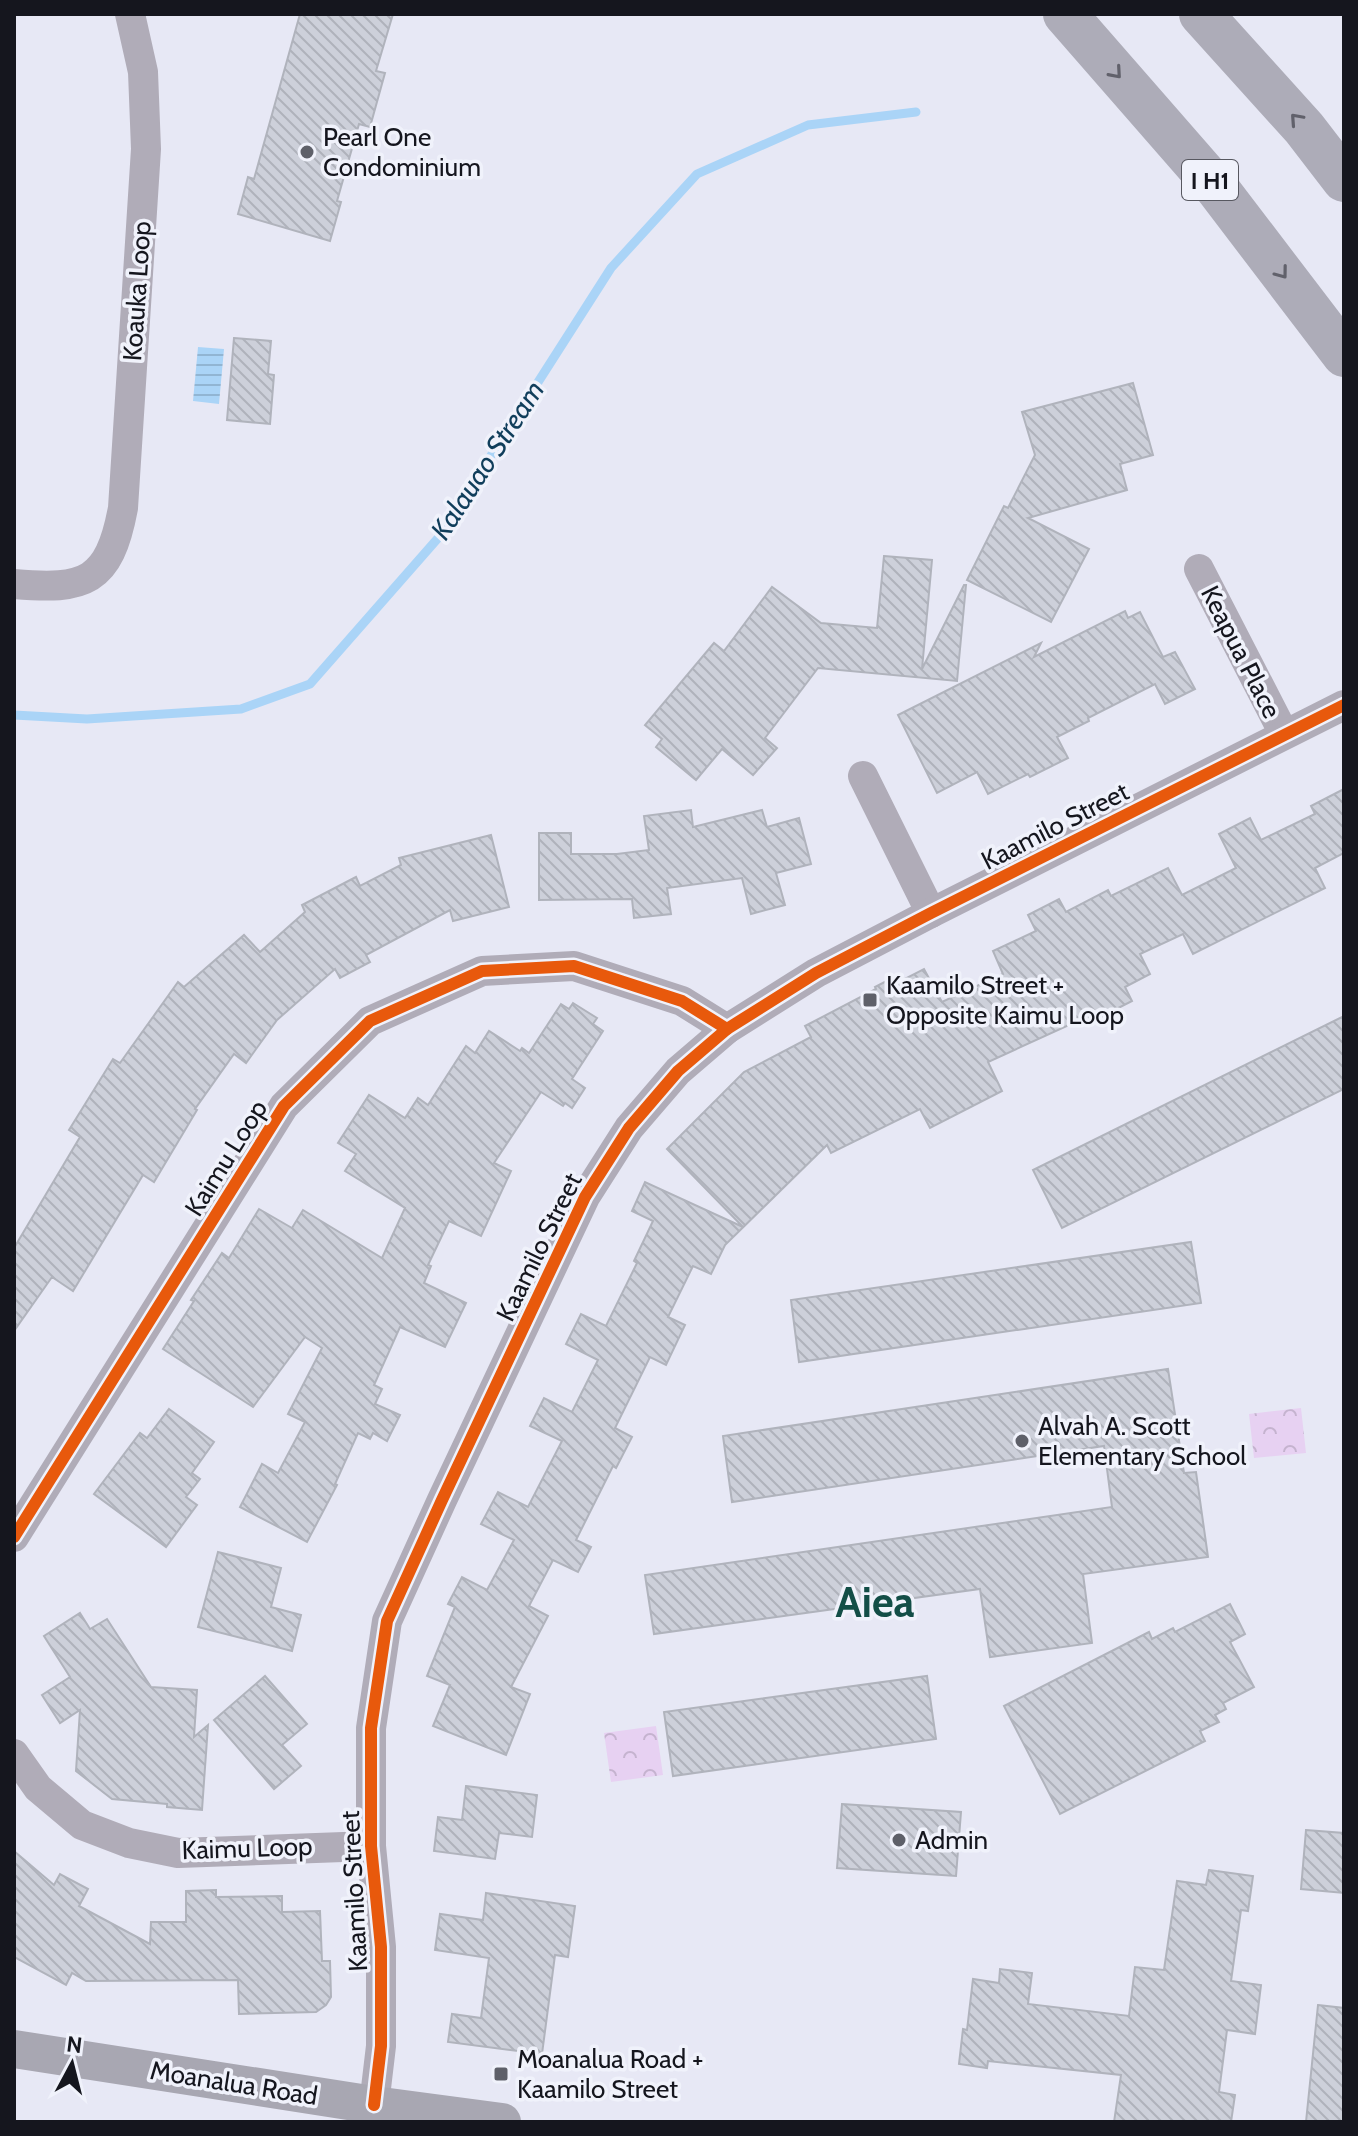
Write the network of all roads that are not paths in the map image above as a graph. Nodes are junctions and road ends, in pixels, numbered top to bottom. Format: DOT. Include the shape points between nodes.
graph roads {
  1 [pos="130,14"];
  2 [pos="1065,14"];
  3 [pos="1201,14"];
  4 [pos="1344,180"];
  5 [pos="1344,355"];
  6 [pos="1199,569"];
  7 [pos="14,584"];
  8 [pos="1344,705"];
  9 [pos="1284,734"];
  10 [pos="863,776"];
  11 [pos="931,913"];
  12 [pos="727,1029"];
  13 [pos="14,1537"];
  14 [pos="14,1754"];
  15 [pos="371,1846"];
  16 [pos="14,2049"];
  17 [pos="371,2114"];
  18 [pos="502,2122"];
  1 -- 7 [label="street, Koauka Loop" via="143,72 146,149 118,535 104,566 78,583"];
  2 -- 5 [label="highway, I H1, one-way" via="1216,187"];
  4 -- 3 [label="highway, one-way"];
  6 -- 9 [label="street, Keapua Place"];
  8 -- 9 [label="street, Kaamilo Street"];
  9 -- 11 [label="street, Kaamilo Street"];
  10 -- 11 [label="street"];
  11 -- 12 [label="street, Kaamilo Street" via="816,973"];
  12 -- 13 [label="street, Kaimu Loop" via="682,1001 574,966 482,971 370,1021 284,1106"];
  12 -- 15 [label="street, Kaamilo Street" via="678,1071 629,1128 585,1197 387,1621 371,1728"];
  14 -- 15 [label="street, Kaimu Loop" via="38,1788 82,1825 129,1843 178,1853"];
  15 -- 17 [label="street, Kaamilo Street" via="381,1962 381,2046"];
  16 -- 17 [label="main road, Moanalua Road"];
  17 -- 18 [label="main road, Moanalua Road"];
}
